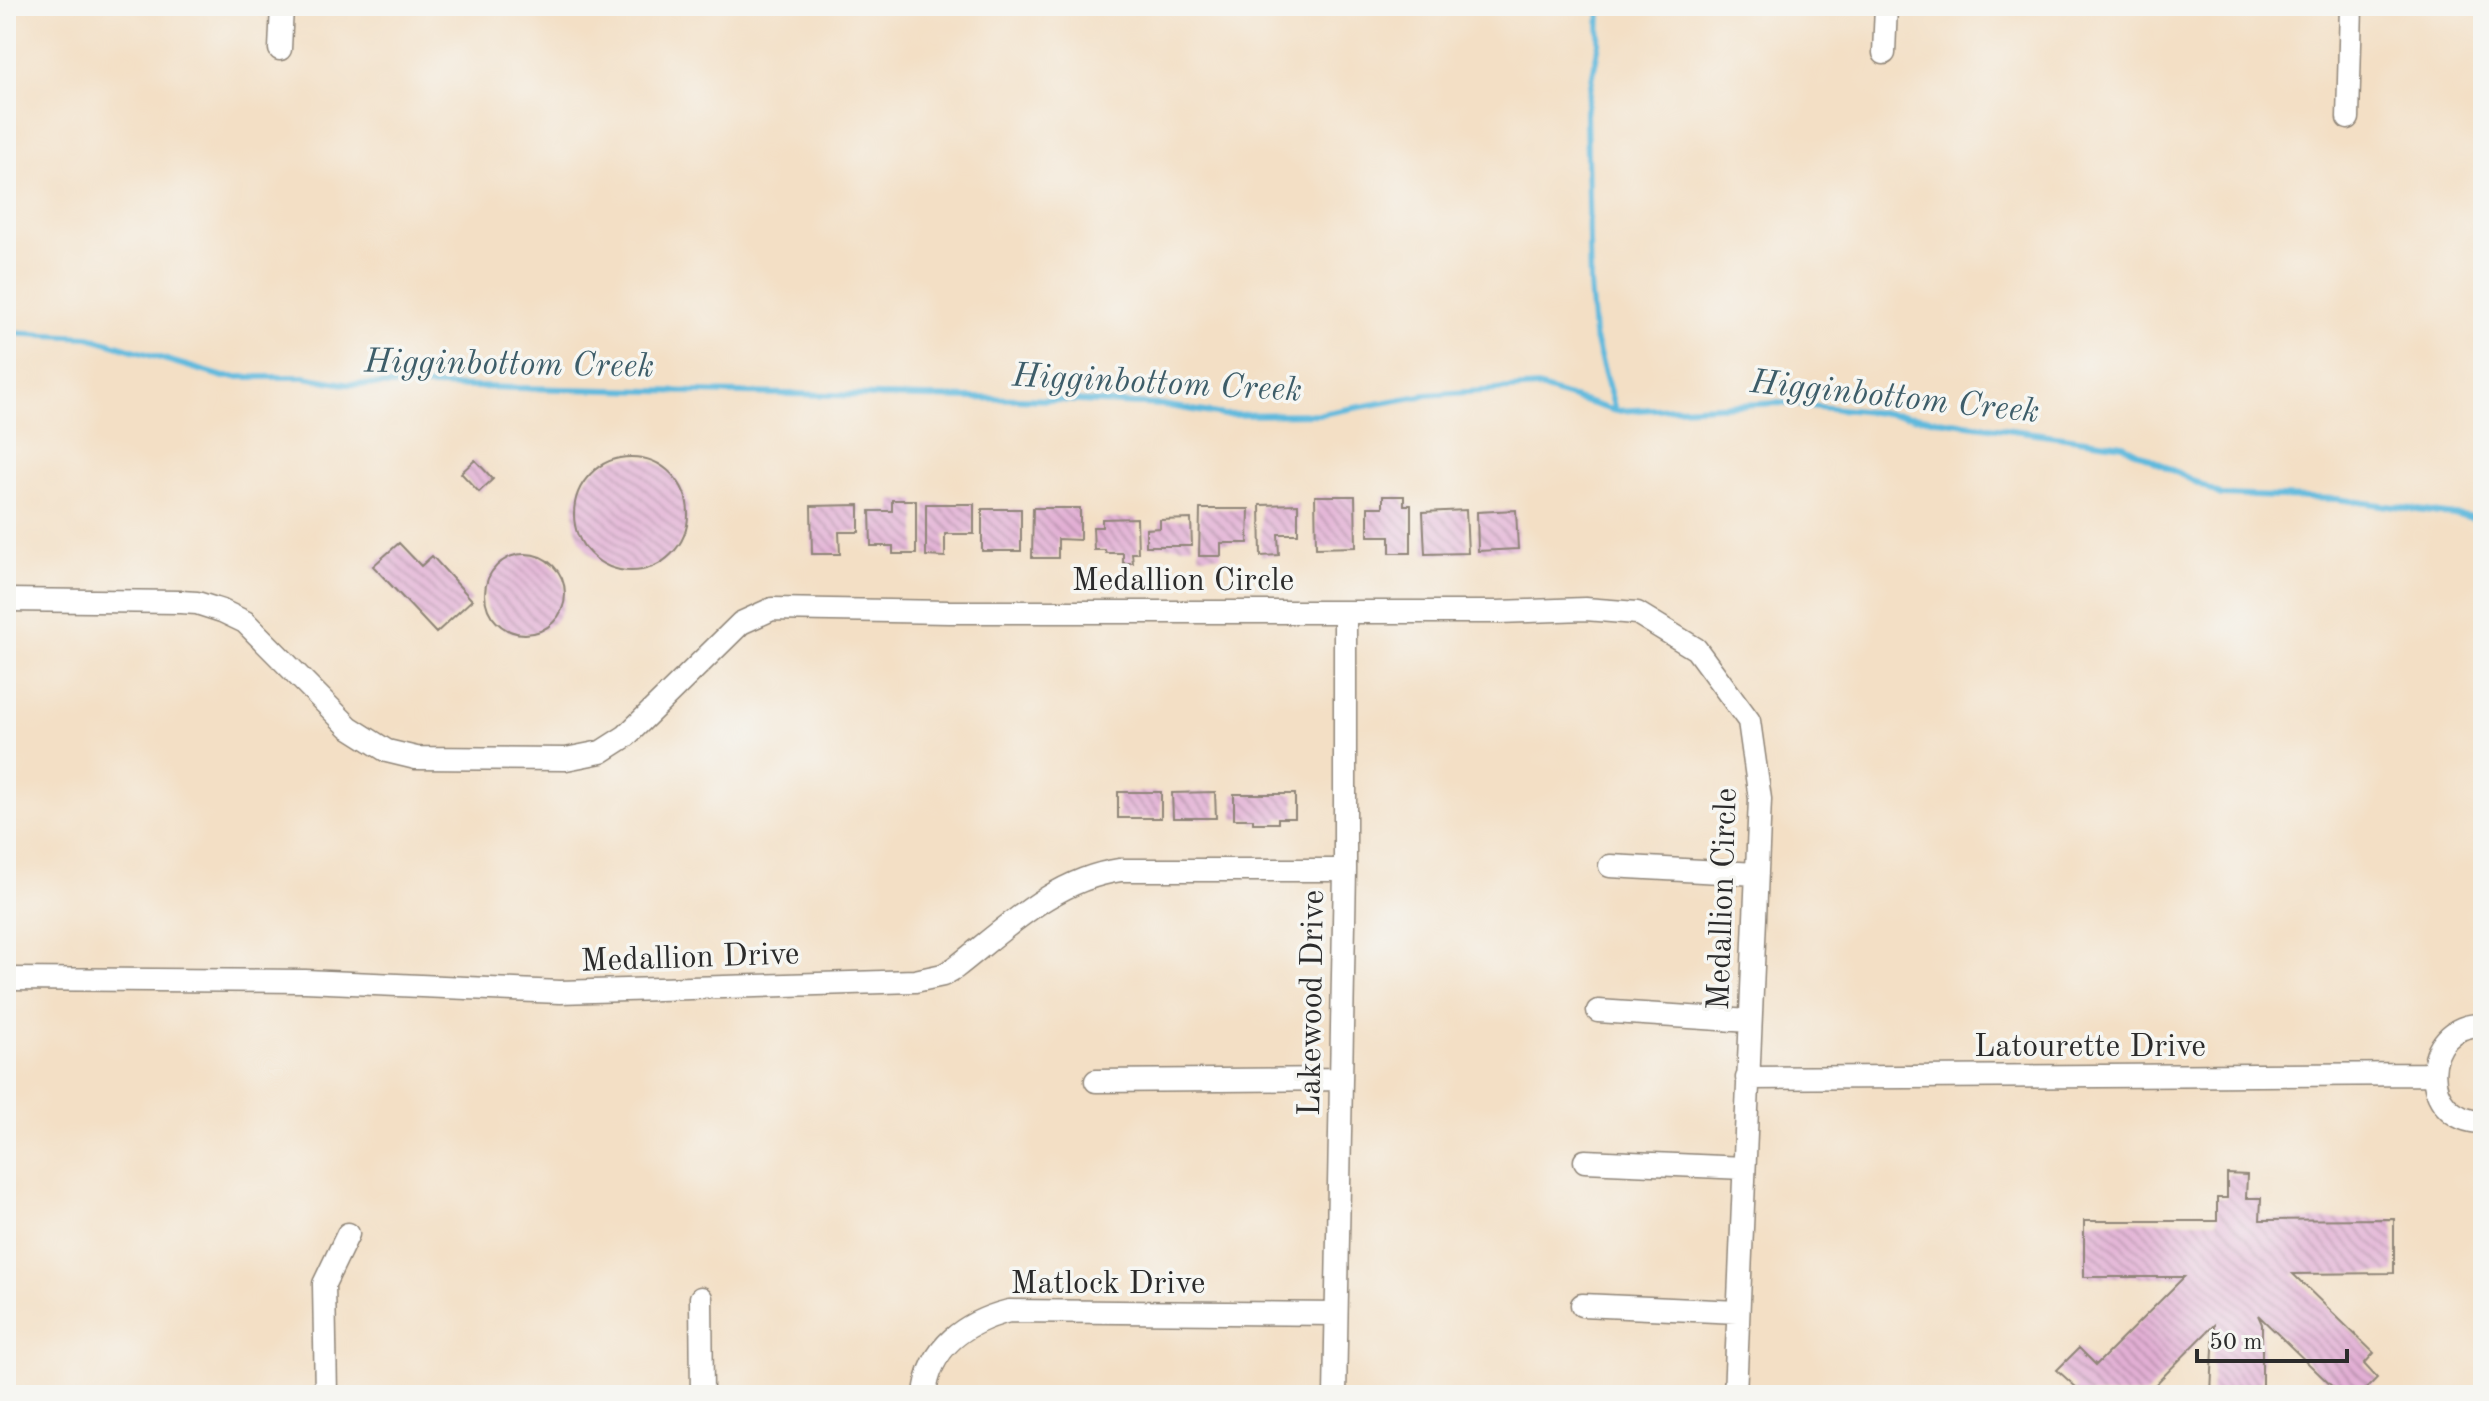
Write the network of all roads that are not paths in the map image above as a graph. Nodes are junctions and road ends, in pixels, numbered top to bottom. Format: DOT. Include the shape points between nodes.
graph roads {
  1 [pos="282,6"];
  2 [pos="1886,6"];
  3 [pos="2351,6"];
  4 [pos="280,49"];
  5 [pos="1884,53"];
  6 [pos="2348,118"];
  7 [pos="6,600"];
  8 [pos="1345,612"];
  9 [pos="1610,866"];
  10 [pos="1345,870"];
  11 [pos="1757,874"];
  12 [pos="6,979"];
  13 [pos="1598,1011"];
  14 [pos="1750,1021"];
  15 [pos="2483,1025"];
  16 [pos="2433,1074"];
  17 [pos="1747,1078"];
  18 [pos="1340,1079"];
  19 [pos="1096,1081"];
  20 [pos="2483,1122"];
  21 [pos="1585,1161"];
  22 [pos="1744,1168"];
  23 [pos="348,1234"];
  24 [pos="701,1298"];
  25 [pos="1582,1305"];
  26 [pos="1738,1312"];
  27 [pos="1336,1314"];
  28 [pos="326,1395"];
  29 [pos="702,1395"];
  30 [pos="925,1395"];
  31 [pos="1335,1395"];
  32 [pos="1735,1395"];
  1 -- 4 [label="street"];
  2 -- 5 [label="street"];
  3 -- 6 [label="street"];
  7 -- 8 [label="street, Medallion Circle" via="180,602 222,611 264,639 359,734 387,751 416,758 566,759 601,752 626,736 741,623 772,609"];
  8 -- 10 [label="street, Lakewood Drive"];
  8 -- 11 [label="street, Medallion Circle" via="1637,613 1696,649 1749,721 1760,799"];
  9 -- 11 [label="street"];
  10 -- 12 [label="street, Medallion Drive" via="1101,873 1078,880 1026,912 943,975 915,981 560,992 290,981"];
  10 -- 18 [label="street, Lakewood Drive"];
  11 -- 14 [label="street, Medallion Circle"];
  13 -- 14 [label="street"];
  14 -- 17 [label="street, Medallion Circle"];
  15 -- 16 [label="street" via="2460,1030 2446,1040"];
  16 -- 17 [label="street, Latourette Drive"];
  16 -- 20 [label="street" via="2445,1105 2458,1116"];
  17 -- 22 [label="street, Medallion Circle"];
  18 -- 19 [label="street"];
  18 -- 27 [label="street, Lakewood Drive"];
  21 -- 22 [label="street"];
  22 -- 26 [label="street, Medallion Circle"];
  23 -- 28 [label="street" via="324,1284"];
  24 -- 29 [label="street"];
  25 -- 26 [label="street"];
  26 -- 32 [label="street, Medallion Circle"];
  27 -- 30 [label="street, Matlock Drive" via="1009,1311 984,1317 949,1340"];
  27 -- 31 [label="street, Lakewood Drive"];
}
